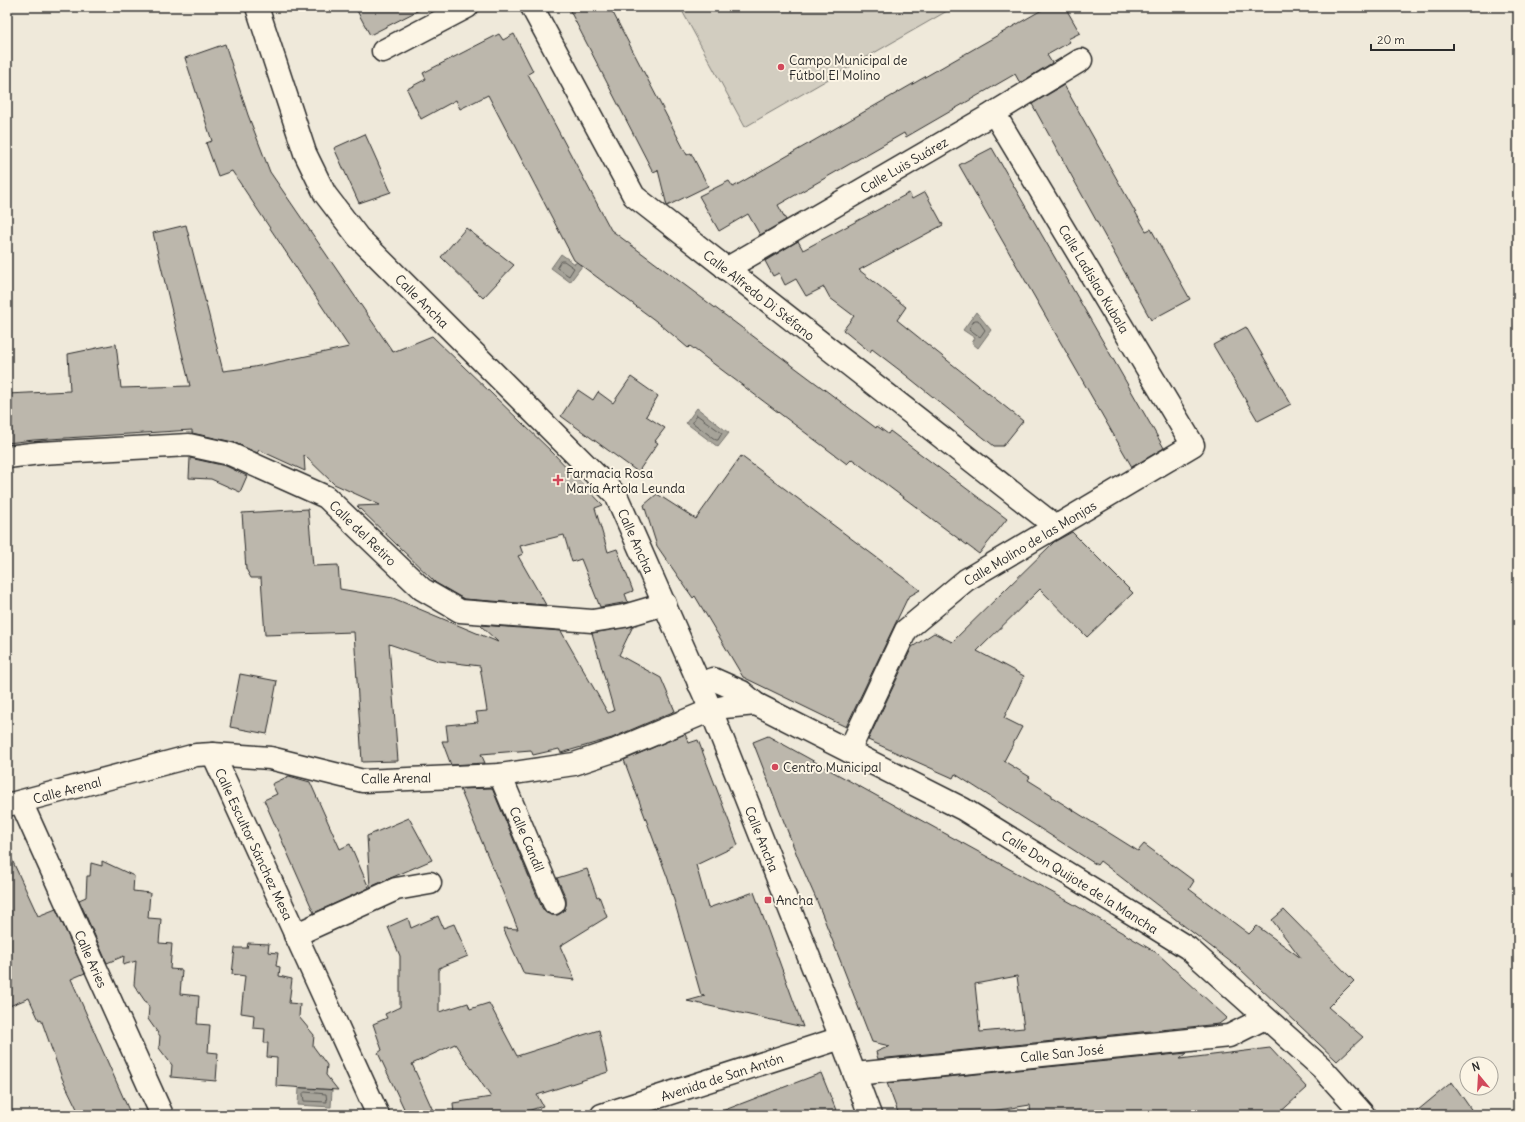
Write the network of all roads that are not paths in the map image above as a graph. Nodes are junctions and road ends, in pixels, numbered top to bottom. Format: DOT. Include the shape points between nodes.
graph roads {
  1 [pos="257,7"];
  2 [pos="467,7"];
  3 [pos="532,7"];
  4 [pos="383,50"];
  5 [pos="1081,60"];
  6 [pos="994,113"];
  7 [pos="726,269"];
  8 [pos="1193,445"];
  9 [pos="7,457"];
  10 [pos="1055,526"];
  11 [pos="665,604"];
  12 [pos="699,684"];
  13 [pos="756,704"];
  14 [pos="711,710"];
  15 [pos="849,751"];
  16 [pos="213,754"];
  17 [pos="500,774"];
  18 [pos="14,804"];
  19 [pos="430,883"];
  20 [pos="554,903"];
  21 [pos="295,935"];
  22 [pos="1265,1018"];
  23 [pos="841,1038"];
  24 [pos="855,1074"];
  25 [pos="162,1115"];
  26 [pos="378,1115"];
  27 [pos="602,1115"];
  28 [pos="870,1115"];
  29 [pos="1364,1115"];
  1 -- 11 [label="street, Calle Ancha" via="305,153 325,194 358,237 616,495"];
  2 -- 4 [label="street"];
  3 -- 7 [label="street, Calle Alfredo Di Stéfano" via="634,196"];
  5 -- 6 [label="street, Calle Luis Suárez"];
  6 -- 7 [label="street, Calle Luis Suárez"];
  6 -- 8 [label="street, Calle Ladislao Kubala"];
  7 -- 10 [label="street, Calle Alfredo Di Stéfano"];
  8 -- 10 [label="street, Calle Molino de las Monjas"];
  9 -- 11 [label="street, Calle del Retiro" via="188,445 230,454 326,497 422,589 460,611 592,621 624,616"];
  10 -- 15 [label="street, Calle Molino de las Monjas" via="966,580 906,630"];
  11 -- 12 [label="street, Calle Ancha"];
  12 -- 13 [label="street, Calle Don Quijote de la Mancha" via="713,678 742,692"];
  12 -- 14 [label="street, Calle Ancha"];
  13 -- 14 [label="street"];
  13 -- 15 [label="street, Calle Don Quijote de la Mancha"];
  14 -- 17 [label="street, Calle Arenal" via="616,750 574,764"];
  14 -- 23 [label="street, Calle Ancha"];
  15 -- 22 [label="street, Calle Don Quijote de la Mancha" via="963,809 1188,948"];
  16 -- 17 [label="street, Calle Arenal" via="270,758 363,781"];
  16 -- 18 [label="street, Calle Arenal" via="196,755"];
  16 -- 21 [label="street, Calle Escultor Sánchez Mesa"];
  17 -- 20 [label="street, Calle Candil"];
  18 -- 25 [label="street, Calle Aries"];
  19 -- 21 [label="street, Calle Escultor Sánchez Mesa" via="396,889"];
  21 -- 26 [label="street, Calle Escultor Sánchez Mesa"];
  22 -- 24 [label="street, Calle San José" via="1229,1036"];
  22 -- 29 [label="street, Calle Don Quijote de la Mancha" via="1322,1068"];
  23 -- 24 [label="street, Calle Ancha"];
  23 -- 27 [label="street, Avenida de San Antón"];
  24 -- 28 [label="street, Calle Ancha"];
}
